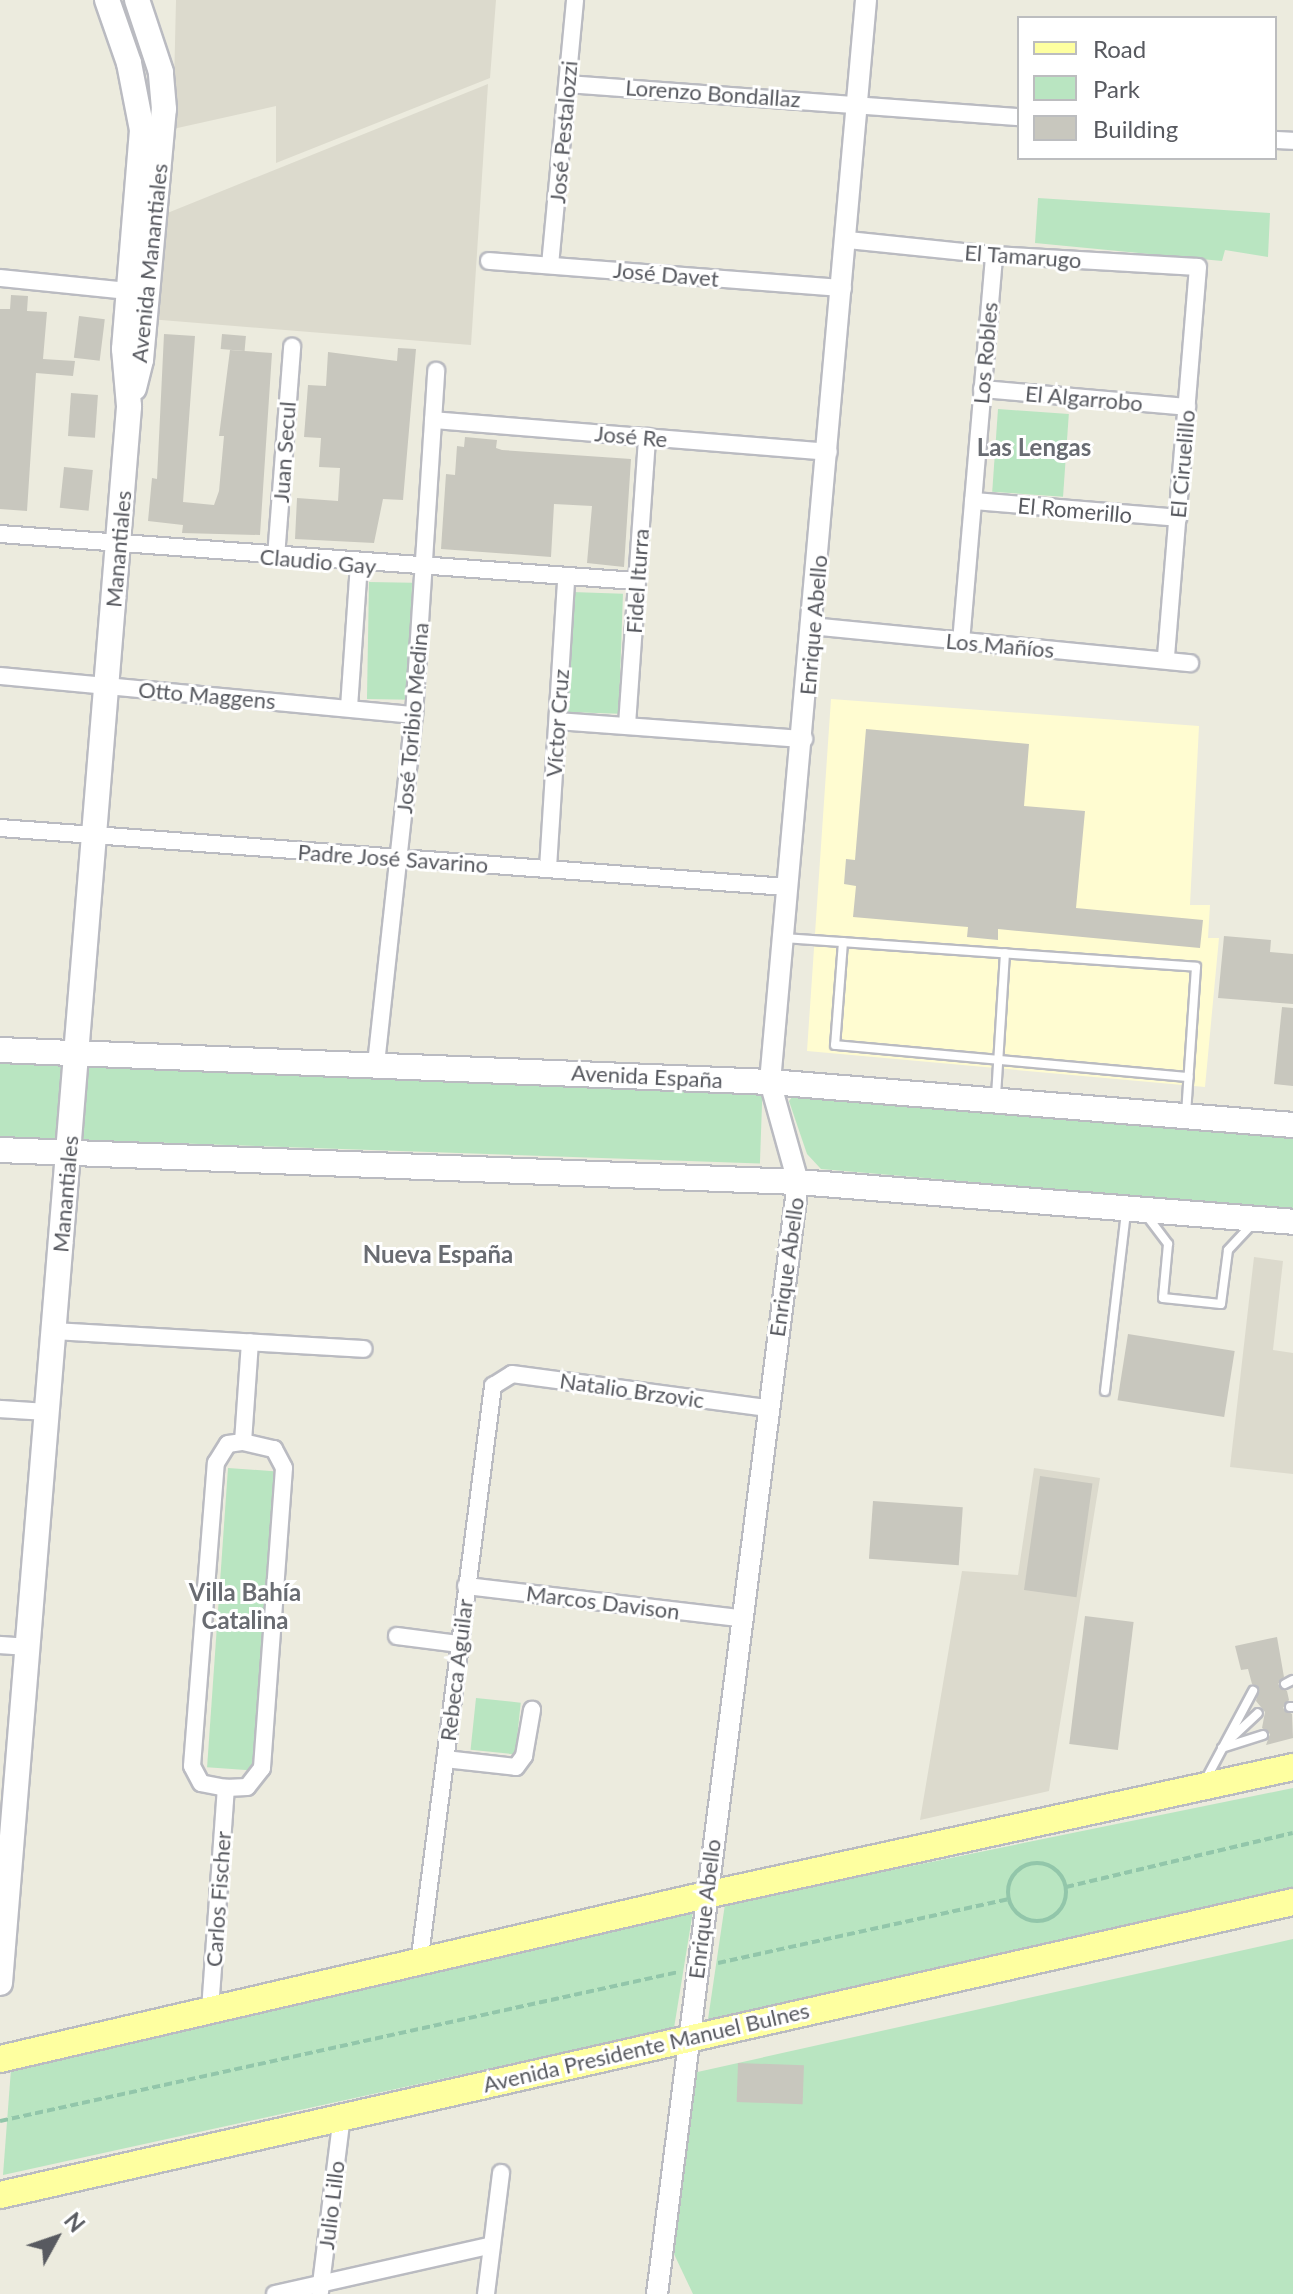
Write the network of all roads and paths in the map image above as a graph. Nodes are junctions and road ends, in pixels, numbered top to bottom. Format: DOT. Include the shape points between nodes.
graph roads {
  1 [pos="107,0"];
  2 [pos="137,0"];
  3 [pos="575,0"];
  4 [pos="866,0"];
  5 [pos="568,84"];
  6 [pos="859,102"];
  7 [pos="1017,117"];
  8 [pos="848,240"];
  9 [pos="994,255"];
  10 [pos="489,261"];
  11 [pos="550,265"];
  12 [pos="1198,267"];
  13 [pos="0,278"];
  14 [pos="843,288"];
  15 [pos="127,291"];
  16 [pos="292,347"];
  17 [pos="436,371"];
  18 [pos="982,389"];
  19 [pos="129,406"];
  20 [pos="1187,407"];
  21 [pos="433,420"];
  22 [pos="647,437"];
  23 [pos="829,452"];
  24 [pos="973,501"];
  25 [pos="1178,518"];
  26 [pos="0,534"];
  27 [pos="118,546"];
  28 [pos="276,557"];
  29 [pos="359,564"];
  30 [pos="424,569"];
  31 [pos="566,579"];
  32 [pos="636,581"];
  33 [pos="811,626"];
  34 [pos="961,642"];
  35 [pos="1166,660"];
  36 [pos="1190,663"];
  37 [pos="0,676"];
  38 [pos="106,687"];
  39 [pos="349,707"];
  40 [pos="414,715"];
  41 [pos="558,721"];
  42 [pos="627,725"];
  43 [pos="804,739"];
  44 [pos="0,828"];
  45 [pos="94,835"];
  46 [pos="400,859"];
  47 [pos="548,868"];
  48 [pos="786,887"];
  49 [pos="782,937"];
  50 [pos="843,942"];
  51 [pos="1005,953"];
  52 [pos="0,1050"];
  53 [pos="76,1052"];
  54 [pos="998,1060"];
  55 [pos="376,1064"];
  56 [pos="1189,1077"];
  57 [pos="770,1082"];
  58 [pos="996,1101"];
  59 [pos="1186,1117"];
  60 [pos="1293,1125"];
  61 [pos="0,1150"];
  62 [pos="68,1152"];
  63 [pos="798,1182"];
  64 [pos="1134,1209"];
  65 [pos="1256,1219"];
  66 [pos="1293,1222"];
  67 [pos="53,1331"];
  68 [pos="250,1342"];
  69 [pos="363,1349"];
  70 [pos="499,1378"];
  71 [pos="1105,1391"];
  72 [pos="766,1408"];
  73 [pos="0,1409"];
  74 [pos="47,1412"];
  75 [pos="243,1442"];
  76 [pos="466,1586"];
  77 [pos="739,1618"];
  78 [pos="397,1636"];
  79 [pos="459,1644"];
  80 [pos="0,1645"];
  81 [pos="28,1647"];
  82 [pos="1253,1691"];
  83 [pos="532,1710"];
  84 [pos="1258,1713"];
  85 [pos="1263,1735"];
  86 [pos="1221,1749"];
  87 [pos="445,1759"];
  88 [pos="1293,1767"];
  89 [pos="1202,1787"];
  90 [pos="226,1788"];
  91 [pos="8,1789"];
  92 [pos="1293,1833"];
  93 [pos="1066,1887"];
  94 [pos="706,1895"];
  95 [pos="1009,1899"];
  96 [pos="1293,1902"];
  97 [pos="2,1936"];
  98 [pos="419,1964"];
  99 [pos="697,1967"];
  100 [pos="0,1983"];
  101 [pos="210,2010"];
  102 [pos="689,2037"];
  103 [pos="0,2059"];
  104 [pos="342,2116"];
  105 [pos="0,2121"];
  106 [pos="501,2173"];
  107 [pos="0,2195"];
  108 [pos="492,2245"];
  109 [pos="320,2288"];
  110 [pos="275,2294"];
  111 [pos="486,2294"];
  112 [pos="657,2294"];
  1 -- 15 [label="main road, Avenida Manantiales" via="129,63 142,130"];
  2 -- 19 [label="main road, Avenida Manantiales" via="161,72 164,109 141,360"];
  3 -- 5 [label="street, José Pestalozzi"];
  4 -- 6 [label="street, Enrique Abello"];
  5 -- 6 [label="street, Lorenzo Bondallaz"];
  5 -- 11 [label="street, José Pestalozzi"];
  6 -- 7 [label="street, Lorenzo Bondallaz"];
  6 -- 8 [label="street, Enrique Abello"];
  8 -- 9 [label="street, El Tamarugo"];
  8 -- 14 [label="street, Enrique Abello"];
  9 -- 12 [label="street, El Tamarugo"];
  9 -- 18 [label="street, Los Robles"];
  10 -- 11 [label="street, José Davet"];
  11 -- 14 [label="street, José Davet"];
  12 -- 20 [label="street, El Ciruelillo"];
  13 -- 15 [label="street"];
  14 -- 23 [label="street, Enrique Abello"];
  15 -- 19 [label="main road, Avenida Manantiales"];
  16 -- 28 [label="street, Juan Secul"];
  17 -- 21 [label="street, José Toribio Medina"];
  18 -- 20 [label="street, El Algarrobo"];
  18 -- 24 [label="street, Los Robles"];
  19 -- 27 [label="main road, Manantiales"];
  20 -- 25 [label="street, El Ciruelillo"];
  21 -- 22 [label="street, José Re"];
  21 -- 30 [label="street, José Toribio Medina"];
  22 -- 23 [label="street, José Re"];
  22 -- 32 [label="street, Fidel Iturra"];
  23 -- 33 [label="street, Enrique Abello"];
  24 -- 25 [label="street, El Romerillo"];
  24 -- 34 [label="street, Los Robles"];
  25 -- 35 [label="street, El Ciruelillo"];
  26 -- 27 [label="street, Claudio Gay"];
  27 -- 28 [label="street, Claudio Gay"];
  27 -- 38 [label="main road, Manantiales"];
  28 -- 29 [label="street, Claudio Gay"];
  29 -- 30 [label="street, Claudio Gay"];
  29 -- 39 [label="street"];
  30 -- 31 [label="street, Claudio Gay"];
  30 -- 40 [label="street, José Toribio Medina"];
  31 -- 32 [label="street, Claudio Gay"];
  31 -- 41 [label="street, Víctor Cruz"];
  32 -- 42 [label="street, Fidel Iturra"];
  33 -- 34 [label="street, Los Mañíos"];
  33 -- 43 [label="street, Enrique Abello"];
  34 -- 35 [label="street, Los Mañíos"];
  35 -- 36 [label="street, Los Mañíos"];
  37 -- 38 [label="street, Otto Maggens"];
  38 -- 39 [label="street, Otto Maggens"];
  38 -- 45 [label="main road, Manantiales"];
  39 -- 40 [label="street, Otto Maggens"];
  40 -- 46 [label="street, José Toribio Medina"];
  41 -- 42 [label="street"];
  41 -- 47 [label="street, Víctor Cruz"];
  42 -- 43 [label="street"];
  43 -- 48 [label="street, Enrique Abello"];
  44 -- 45 [label="street, Padre José Savarino"];
  45 -- 46 [label="street, Padre José Savarino"];
  45 -- 53 [label="main road, Manantiales"];
  46 -- 47 [label="street, Padre José Savarino"];
  46 -- 55 [label="street, José Toribio Medina"];
  47 -- 48 [label="street, Padre José Savarino"];
  48 -- 49 [label="street, Enrique Abello"];
  49 -- 50 [label="lane"];
  49 -- 57 [label="street, Enrique Abello"];
  50 -- 51 [label="lane"];
  50 -- 54 [label="lane" via="835,1045"];
  51 -- 54 [label="lane"];
  51 -- 56 [label="lane" via="1196,967"];
  52 -- 53 [label="main road, Avenida España"];
  53 -- 55 [label="main road, Avenida España"];
  53 -- 62 [label="main road, Manantiales"];
  54 -- 56 [label="lane"];
  54 -- 58 [label="lane"];
  55 -- 57 [label="main road, Avenida España"];
  56 -- 59 [label="lane"];
  57 -- 58 [label="main road, Avenida España"];
  57 -- 63 [label="street, Enrique Abello"];
  58 -- 59 [label="main road, Avenida España"];
  59 -- 60 [label="main road, Avenida España"];
  61 -- 62 [label="main road"];
  62 -- 63 [label="main road"];
  62 -- 67 [label="main road, Manantiales"];
  63 -- 64 [label="main road"];
  63 -- 72 [label="street, Enrique Abello"];
  64 -- 65 [label="main road"];
  64 -- 65 [label="lane" via="1168,1244 1163,1298 1221,1304 1228,1250"];
  64 -- 71 [label="lane"];
  65 -- 66 [label="main road"];
  67 -- 68 [label="street"];
  67 -- 74 [label="main road, Manantiales"];
  68 -- 69 [label="street"];
  68 -- 75 [label="street"];
  70 -- 72 [label="street, Natalio Brzovic" via="512,1374"];
  70 -- 76 [label="street, Rebeca Aguilar" via="491,1390"];
  72 -- 77 [label="street, Enrique Abello"];
  73 -- 74 [label="street"];
  74 -- 81 [label="main road, Manantiales"];
  75 -- 90 [label="street" via="228,1444 216,1463 192,1766 201,1783"];
  75 -- 90 [label="street" via="274,1449 284,1468 262,1768 247,1787"];
  76 -- 77 [label="street, Marcos Davison"];
  76 -- 79 [label="street, Rebeca Aguilar"];
  77 -- 94 [label="street, Enrique Abello"];
  78 -- 79 [label="street"];
  79 -- 87 [label="street, Rebeca Aguilar"];
  80 -- 81 [label="street"];
  81 -- 91 [label="main road, Manantiales"];
  82 -- 86 [label="lane"];
  83 -- 87 [label="street" via="524,1756 516,1767"];
  84 -- 86 [label="lane"];
  85 -- 86 [label="lane"];
  86 -- 89 [label="lane"];
  87 -- 98 [label="street, Rebeca Aguilar"];
  88 -- 89 [label="main road"];
  89 -- 94 [label="main road"];
  90 -- 101 [label="street, Carlos Fischer"];
  91 -- 97 [label="main road, Manantiales"];
  92 -- 93 [label="path"];
  93 -- 95 [label="path" via="1062,1907 1047,1919 1028,1919"];
  93 -- 95 [label="path" via="1057,1871 1031,1864 1010,1880"];
  94 -- 98 [label="main road"];
  94 -- 99 [label="street, Enrique Abello"];
  95 -- 99 [label="path"];
  96 -- 102 [label="main road, Avenida Presidente Manuel Bulnes"];
  97 -- 100 [label="main road, Manantiales"];
  98 -- 101 [label="main road"];
  99 -- 102 [label="street, Enrique Abello"];
  99 -- 105 [label="path"];
  101 -- 103 [label="main road"];
  102 -- 104 [label="main road, Avenida Presidente Manuel Bulnes"];
  102 -- 112 [label="street, Enrique Abello"];
  104 -- 107 [label="main road, Avenida Presidente Manuel Bulnes"];
  104 -- 109 [label="street, Julio Lillo"];
  106 -- 108 [label="street"];
  108 -- 109 [label="street"];
  108 -- 111 [label="street"];
  109 -- 110 [label="street"];
}
